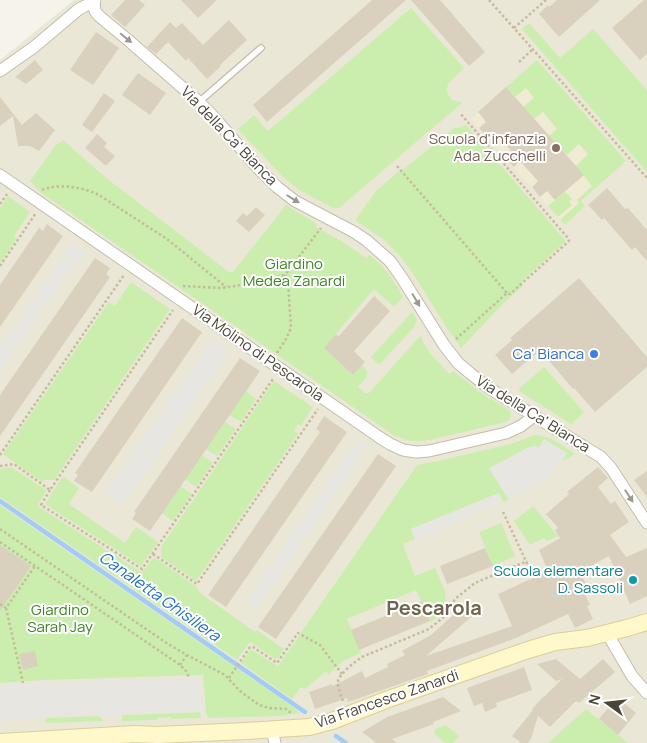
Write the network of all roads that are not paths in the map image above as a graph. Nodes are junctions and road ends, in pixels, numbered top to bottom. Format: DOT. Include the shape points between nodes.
graph roads {
  1 [pos="94,2"];
  2 [pos="261,48"];
  3 [pos="0,71"];
  4 [pos="199,102"];
  5 [pos="0,175"];
  6 [pos="534,416"];
  7 [pos="647,523"];
  8 [pos="647,622"];
  9 [pos="607,633"];
  10 [pos="647,694"];
  11 [pos="273,736"];
  12 [pos="0,742"];
  1 -- 3 [label="street" via="79,9"];
  1 -- 4 [label="street, Via della Ca' Bianca, one-way" via="99,16"];
  2 -- 4 [label="lane"];
  4 -- 6 [label="street, Via della Ca' Bianca, one-way" via="276,187 295,201 354,232 386,257 440,341 458,363 480,382"];
  5 -- 6 [label="street, Via Molino di Pescarola" via="397,448 429,451 506,433"];
  6 -- 7 [label="street, Via della Ca' Bianca, one-way" via="602,457"];
  8 -- 9 [label="main road, Via Francesco Zanardi"];
  9 -- 10 [label="street" via="632,676"];
  9 -- 11 [label="main road, Via Francesco Zanardi" via="528,650 332,721"];
  11 -- 12 [label="main road, Via Francesco Zanardi" via="134,734"];
}
